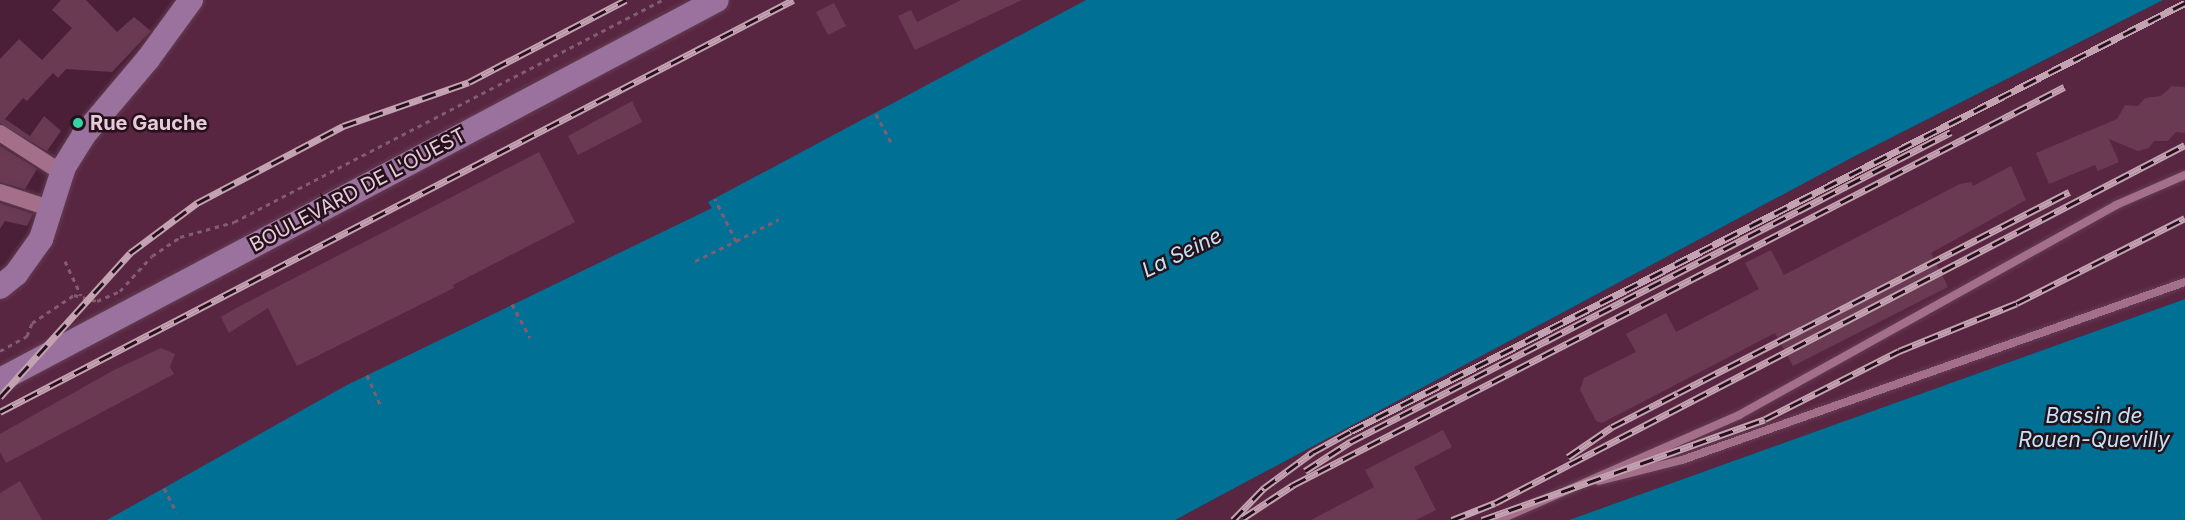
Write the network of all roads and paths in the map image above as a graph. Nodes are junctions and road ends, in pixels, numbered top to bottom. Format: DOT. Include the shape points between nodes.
graph roads {
  1 [pos="663,0"];
  2 [pos="717,0"];
  3 [pos="182,5"];
  4 [pos="876,114"];
  5 [pos="0,133"];
  6 [pos="893,146"];
  7 [pos="62,173"];
  8 [pos="2185,175"];
  9 [pos="0,192"];
  10 [pos="715,199"];
  11 [pos="52,209"];
  12 [pos="779,219"];
  13 [pos="736,241"];
  14 [pos="65,261"];
  15 [pos="695,261"];
  16 [pos="2185,282"];
  17 [pos="0,287"];
  18 [pos="81,295"];
  19 [pos="512,304"];
  20 [pos="530,338"];
  21 [pos="0,351"];
  22 [pos="367,375"];
  23 [pos="0,381"];
  24 [pos="381,407"];
  25 [pos="1575,487"];
  26 [pos="164,488"];
  27 [pos="176,512"];
  28 [pos="1499,520"];
  1 -- 18 [label="path" via="234,222 180,237 152,256 120,291 105,299 97,301"];
  2 -- 23 [label="main road, BOULEVARD DE L'OUEST"];
  3 -- 7 [label="main road" via="83,136"];
  4 -- 6 [label="path"];
  5 -- 7 [label="street"];
  7 -- 11 [label="main road"];
  8 -- 25 [label="lane" via="2116,205 1739,415"];
  9 -- 11 [label="street"];
  10 -- 13 [label="path"];
  11 -- 17 [label="main road" via="29,258"];
  12 -- 13 [label="path"];
  13 -- 15 [label="path"];
  14 -- 18 [label="path"];
  16 -- 25 [label="lane" via="1682,460"];
  18 -- 21 [label="path" via="74,295 32,323 27,336"];
  19 -- 20 [label="path"];
  22 -- 24 [label="path"];
  25 -- 28 [label="lane"];
  26 -- 27 [label="path"];
}
